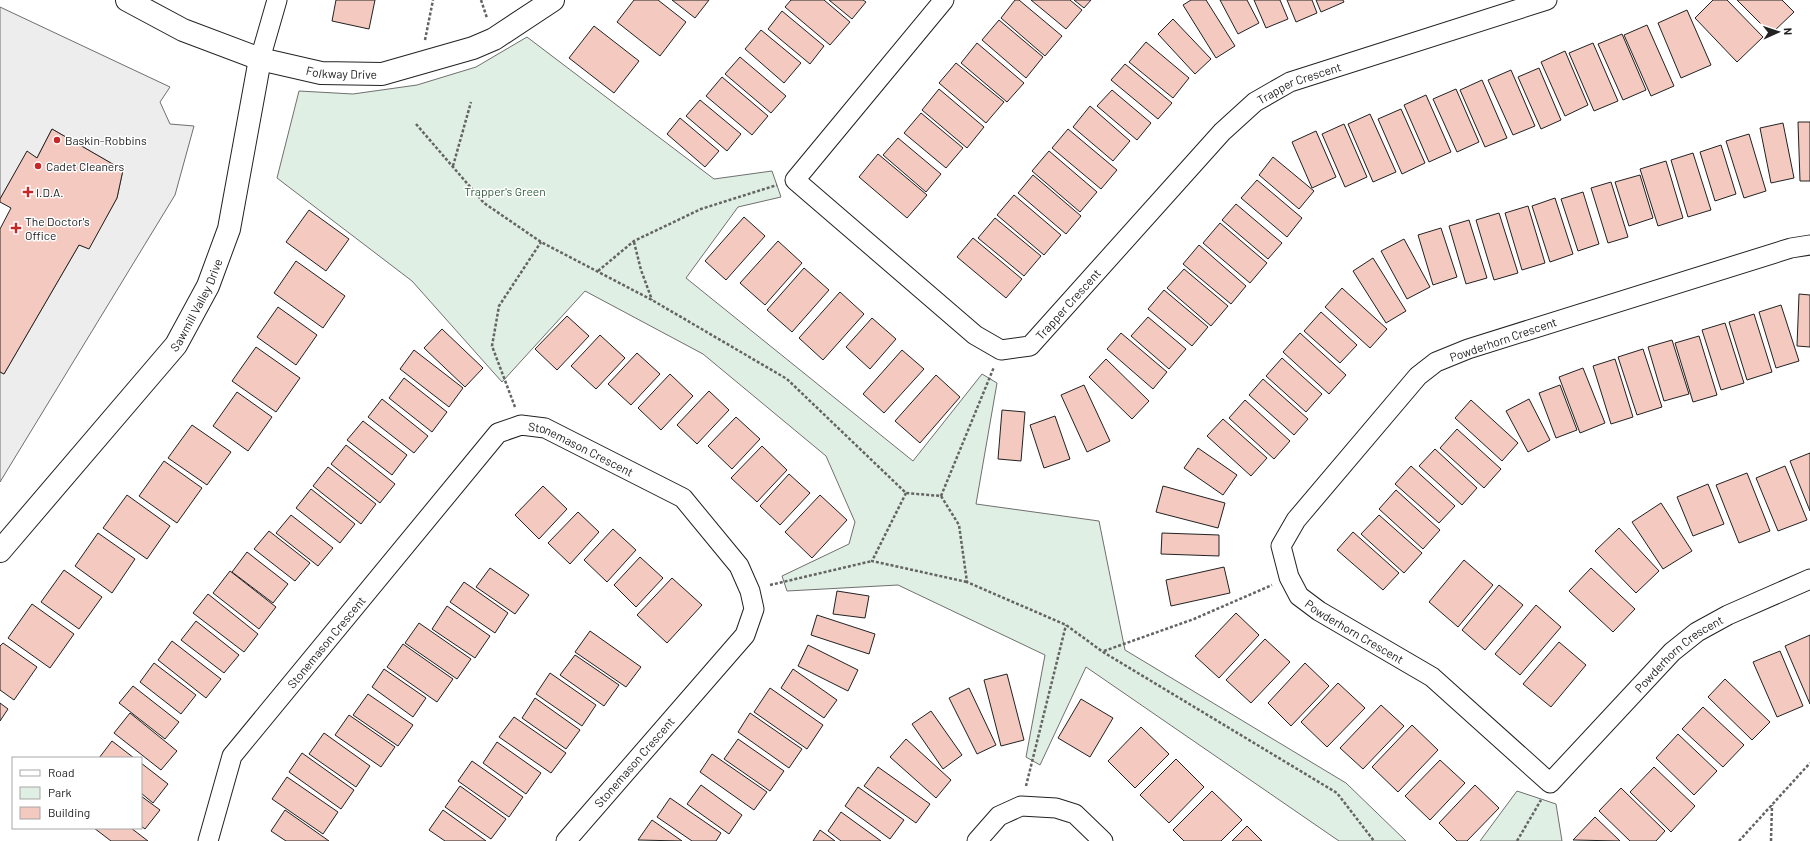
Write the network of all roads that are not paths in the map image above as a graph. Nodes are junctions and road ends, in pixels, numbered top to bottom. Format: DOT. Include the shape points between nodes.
graph roads {
  1 [pos="127,0"];
  2 [pos="277,0"];
  3 [pos="553,0"];
  4 [pos="944,0"];
  5 [pos="1547,0"];
  6 [pos="260,60"];
  7 [pos="1810,245"];
  8 [pos="0,551"];
  9 [pos="1810,579"];
  10 [pos="208,841"];
  11 [pos="566,841"];
  12 [pos="977,841"];
  13 [pos="1103,841"];
  1 -- 6 [label="street, Folkway Drive" via="183,30"];
  2 -- 6 [label="street, Sawmill Valley Drive"];
  3 -- 6 [label="street, Folkway Drive" via="494,39 429,62 382,74 321,73"];
  4 -- 5 [label="street, Trapper Crescent" via="795,180 975,335 1001,350 1030,346 1222,132 1255,102 1290,82"];
  6 -- 8 [label="street, Sawmill Valley Drive" via="229,229 208,286 176,345"];
  7 -- 9 [label="street, Powderhorn Crescent" via="1791,248 1468,348 1436,362 1418,376 1296,520 1282,546 1289,577 1299,596 1319,611 1432,677 1550,784 1672,652 1697,632 1728,615"];
  10 -- 11 [label="street, Stonemason Crescent" via="232,756 498,433 521,425 545,428 683,498 739,566 750,591 754,609 745,635"];
  12 -- 13 [label="street" via="999,816 1021,806 1056,808 1075,814"];
}
